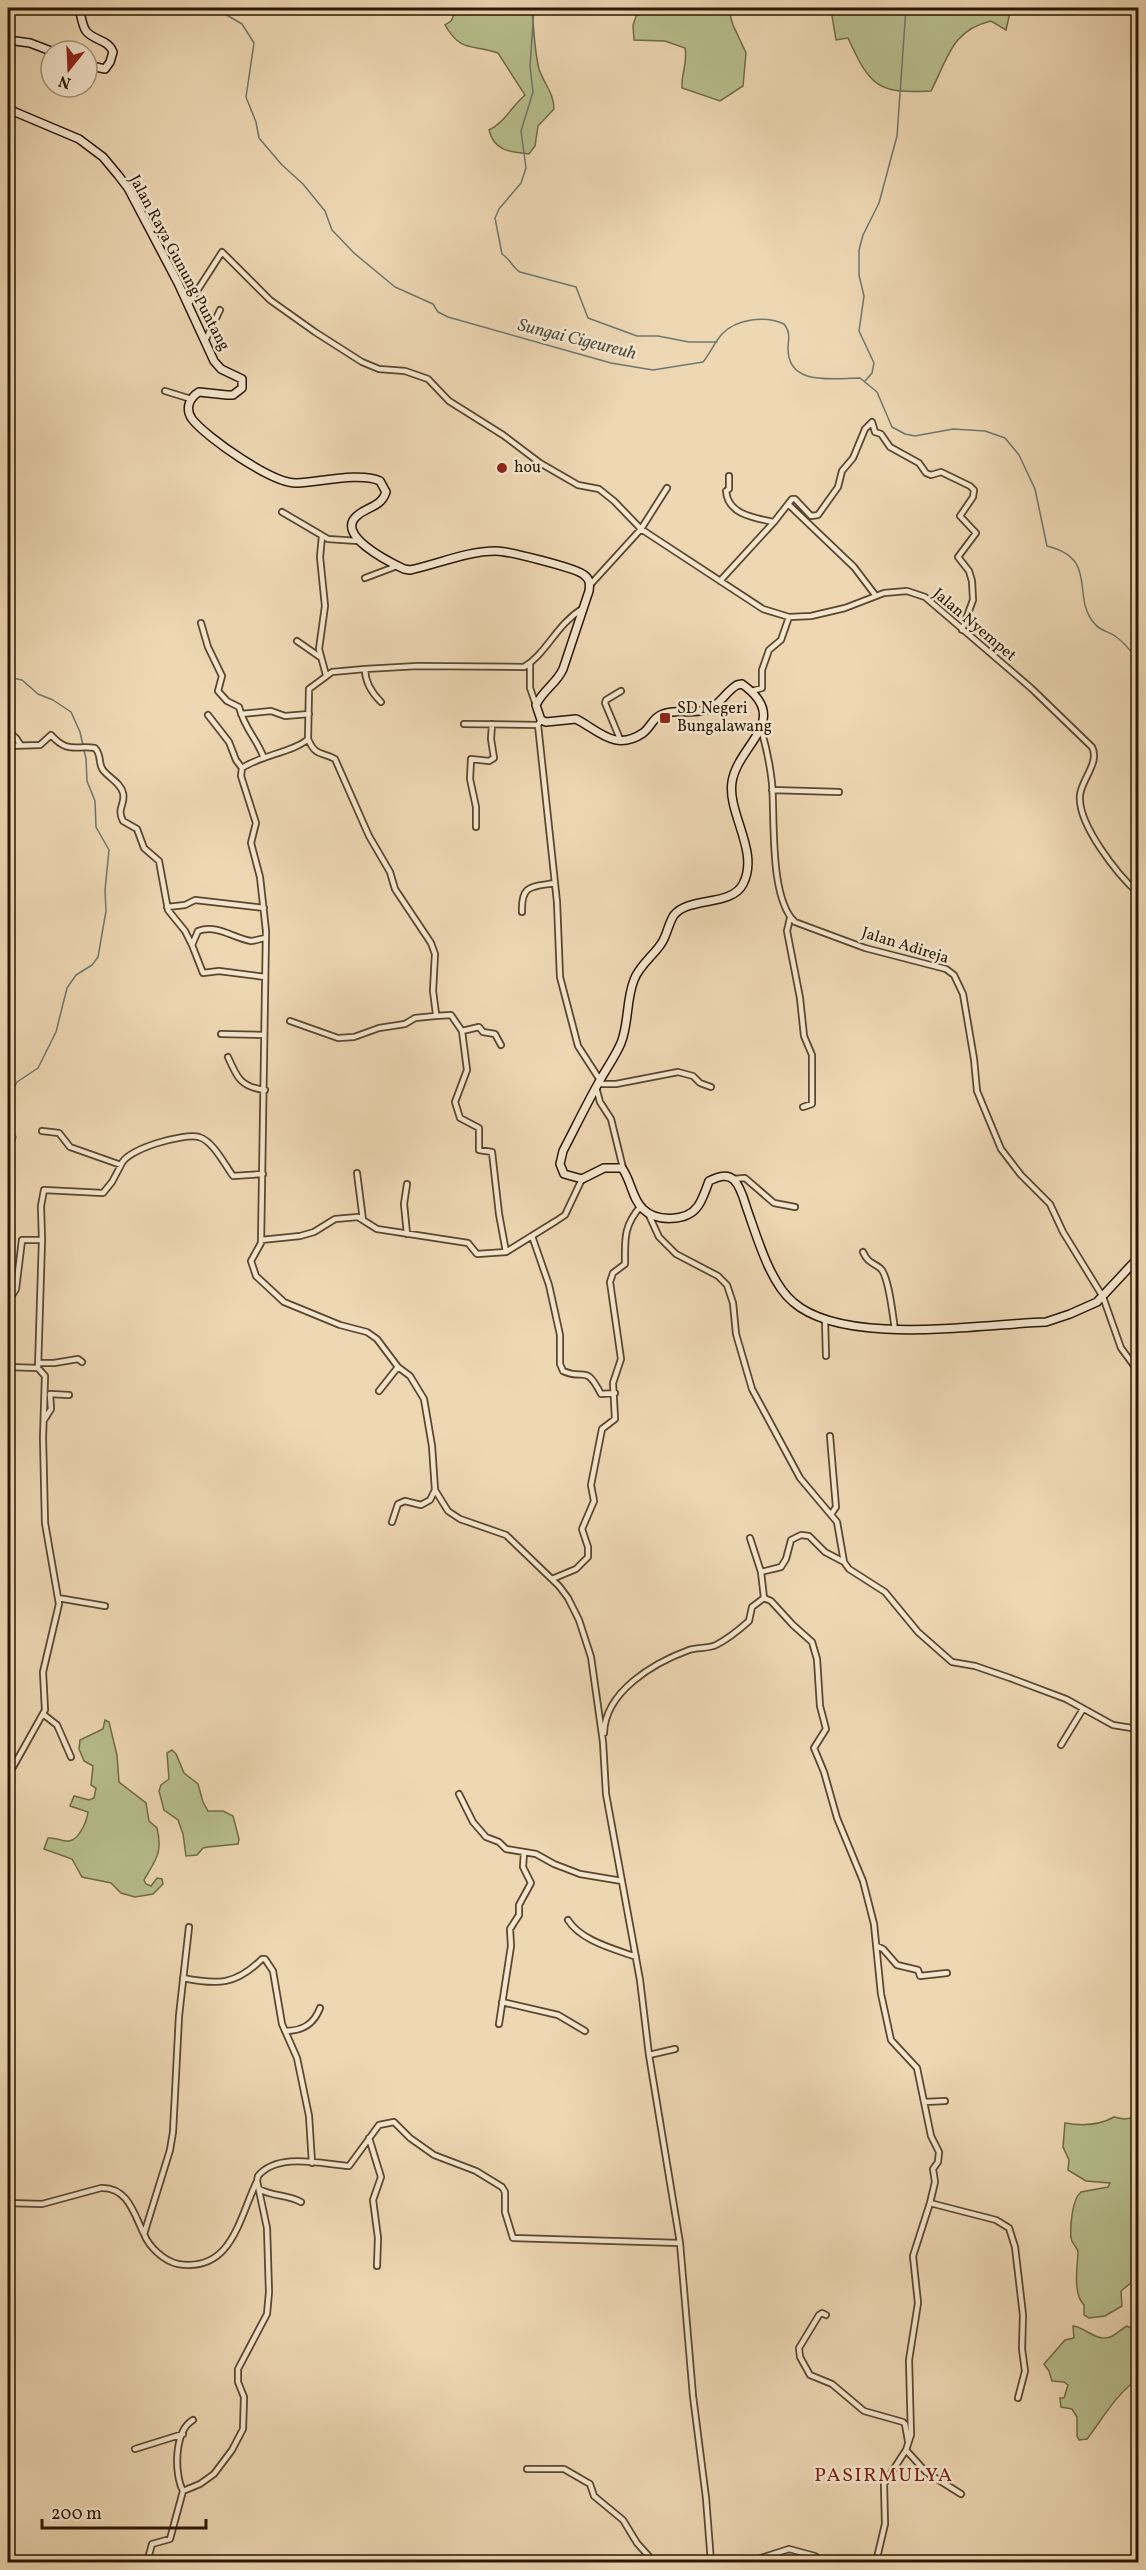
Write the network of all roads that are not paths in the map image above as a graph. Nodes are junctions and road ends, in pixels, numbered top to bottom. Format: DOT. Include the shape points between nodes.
graph roads {
  1 [pos="79,8"];
  2 [pos="99,39"];
  3 [pos="99,39"];
  4 [pos="8,40"];
  5 [pos="39,46"];
  6 [pos="99,68"];
  7 [pos="8,109"];
  8 [pos="188,305"];
  9 [pos="220,310"];
  10 [pos="204,341"];
  11 [pos="165,391"];
  12 [pos="191,399"];
  13 [pos="729,476"];
  14 [pos="667,488"];
  15 [pos="788,504"];
  16 [pos="282,512"];
  17 [pos="774,522"];
  18 [pos="641,529"];
  19 [pos="322,536"];
  20 [pos="358,541"];
  21 [pos="397,566"];
  22 [pos="365,578"];
  23 [pos="720,581"];
  24 [pos="590,585"];
  25 [pos="876,596"];
  26 [pos="582,609"];
  27 [pos="789,617"];
  28 [pos="201,622"];
  29 [pos="962,630"];
  30 [pos="297,641"];
  31 [pos="320,657"];
  32 [pos="530,663"];
  33 [pos="365,669"];
  34 [pos="326,675"];
  35 [pos="621,691"];
  36 [pos="752,691"];
  37 [pos="381,702"];
  38 [pos="536,705"];
  39 [pos="241,714"];
  40 [pos="309,714"];
  41 [pos="208,715"];
  42 [pos="540,722"];
  43 [pos="464,724"];
  44 [pos="492,724"];
  45 [pos="761,729"];
  46 [pos="8,731"];
  47 [pos="308,738"];
  48 [pos="620,739"];
  49 [pos="20,744"];
  50 [pos="8,746"];
  51 [pos="264,758"];
  52 [pos="242,768"];
  53 [pos="772,790"];
  54 [pos="839,792"];
  55 [pos="476,827"];
  56 [pos="554,884"];
  57 [pos="1138,893"];
  58 [pos="167,907"];
  59 [pos="264,908"];
  60 [pos="522,912"];
  61 [pos="790,918"];
  62 [pos="266,938"];
  63 [pos="192,945"];
  64 [pos="265,977"];
  65 [pos="435,1016"];
  66 [pos="290,1021"];
  67 [pos="462,1031"];
  68 [pos="221,1034"];
  69 [pos="264,1035"];
  70 [pos="501,1045"];
  71 [pos="228,1057"];
  72 [pos="598,1084"];
  73 [pos="711,1087"];
  74 [pos="264,1090"];
  75 [pos="803,1107"];
  76 [pos="1138,1108"];
  77 [pos="1138,1122"];
  78 [pos="42,1131"];
  79 [pos="121,1165"];
  80 [pos="624,1171"];
  81 [pos="357,1173"];
  82 [pos="262,1174"];
  83 [pos="582,1179"];
  84 [pos="732,1179"];
  85 [pos="407,1184"];
  86 [pos="640,1206"];
  87 [pos="795,1207"];
  88 [pos="648,1213"];
  89 [pos="363,1220"];
  90 [pos="407,1234"];
  91 [pos="532,1236"];
  92 [pos="42,1240"];
  93 [pos="261,1240"];
  94 [pos="506,1252"];
  95 [pos="863,1252"];
  96 [pos="1138,1258"];
  97 [pos="8,1295"];
  98 [pos="1103,1297"];
  99 [pos="825,1320"];
  100 [pos="895,1330"];
  101 [pos="826,1356"];
  102 [pos="82,1362"];
  103 [pos="38,1365"];
  104 [pos="8,1367"];
  105 [pos="398,1367"];
  106 [pos="1138,1371"];
  107 [pos="379,1391"];
  108 [pos="615,1393"];
  109 [pos="69,1395"];
  110 [pos="43,1422"];
  111 [pos="830,1436"];
  112 [pos="435,1490"];
  113 [pos="832,1513"];
  114 [pos="392,1522"];
  115 [pos="750,1538"];
  116 [pos="844,1562"];
  117 [pos="761,1572"];
  118 [pos="552,1579"];
  119 [pos="58,1598"];
  120 [pos="764,1598"];
  121 [pos="105,1606"];
  122 [pos="1083,1709"];
  123 [pos="44,1714"];
  124 [pos="1138,1729"];
  125 [pos="603,1742"];
  126 [pos="1061,1745"];
  127 [pos="71,1757"];
  128 [pos="8,1776"];
  129 [pos="459,1794"];
  130 [pos="524,1852"];
  131 [pos="622,1881"];
  132 [pos="568,1920"];
  133 [pos="189,1927"];
  134 [pos="877,1946"];
  135 [pos="636,1957"];
  136 [pos="947,1972"];
  137 [pos="183,1978"];
  138 [pos="502,2002"];
  139 [pos="320,2007"];
  140 [pos="499,2024"];
  141 [pos="285,2031"];
  142 [pos="585,2031"];
  143 [pos="675,2049"];
  144 [pos="649,2055"];
  145 [pos="945,2101"];
  146 [pos="924,2102"];
  147 [pos="369,2138"];
  148 [pos="312,2163"];
  149 [pos="257,2181"];
  150 [pos="258,2189"];
  151 [pos="301,2202"];
  152 [pos="8,2203"];
  153 [pos="930,2203"];
  154 [pos="144,2234"];
  155 [pos="680,2243"];
  156 [pos="377,2266"];
  157 [pos="826,2315"];
  158 [pos="1018,2398"];
  159 [pos="193,2420"];
  160 [pos="183,2434"];
  161 [pos="908,2444"];
  162 [pos="135,2449"];
  163 [pos="906,2450"];
  164 [pos="527,2469"];
  165 [pos="183,2491"];
  166 [pos="961,2494"];
  167 [pos="815,2556"];
  168 [pos="711,2561"];
  169 [pos="147,2562"];
  170 [pos="654,2562"];
  171 [pos="876,2562"];
  1 -- 2 [label="street" via="84,29"];
  3 -- 6 [label="street" via="113,52 105,69"];
  4 -- 5 [label="street"];
  7 -- 8 [label="street, Jalan Raya Gunung Puntang" via="76,137 103,157 128,188"];
  8 -- 10 [label="street, Jalan Raya Gunung Puntang"];
  8 -- 18 [label="street, Jalan Nyempet" via="222,252 270,300 315,332 362,362 428,379 449,401 540,463 578,485 599,489"];
  9 -- 10 [label="street"];
  10 -- 12 [label="street, Jalan Raya Gunung Puntang" via="221,369 242,379 242,388 233,395 199,392"];
  11 -- 12 [label="street"];
  12 -- 20 [label="street" via="189,413 194,421 239,458 272,478 296,483 363,477 380,481 386,492 384,498 351,523"];
  13 -- 17 [label="street" via="726,495 738,512"];
  14 -- 18 [label="street"];
  15 -- 17 [label="street"];
  15 -- 25 [label="street" via="854,567"];
  15 -- 29 [label="street" via="794,498 811,516 818,515 838,487 842,471 853,458 870,422 888,446 916,461 926,473 941,472 970,486 974,494 960,516 976,535 958,559 970,572 973,598"];
  16 -- 19 [label="street"];
  17 -- 23 [label="street"];
  18 -- 23 [label="street, Jalan Nyempet"];
  18 -- 24 [label="street"];
  19 -- 20 [label="street"];
  19 -- 31 [label="street" via="325,606"];
  20 -- 21 [label="street"];
  21 -- 22 [label="street"];
  21 -- 24 [label="street" via="410,570 498,551 581,572"];
  23 -- 27 [label="street, Jalan Nyempet" via="763,609"];
  24 -- 26 [label="street"];
  25 -- 27 [label="street, Jalan Nyempet" via="833,612"];
  25 -- 29 [label="street, Jalan Nyempet" via="900,591 920,595"];
  26 -- 32 [label="street" via="567,619"];
  26 -- 38 [label="street" via="560,677 546,688"];
  27 -- 36 [label="street" via="781,640 769,650 762,670 762,688"];
  28 -- 39 [label="street" via="222,676 218,691 227,701 238,705"];
  29 -- 57 [label="street, Jalan Nyempet" via="1031,688 1092,747 1094,757 1082,786 1081,806 1102,852"];
  30 -- 31 [label="street"];
  31 -- 34 [label="street"];
  32 -- 33 [label="street" via="518,667"];
  32 -- 38 [label="street" via="530,688"];
  33 -- 34 [label="street"];
  33 -- 37 [label="street" via="372,693"];
  34 -- 40 [label="street" via="309,689"];
  35 -- 48 [label="street" via="605,702"];
  36 -- 45 [label="street" via="763,707"];
  36 -- 48 [label="street" via="737,685 715,706 660,714 644,732"];
  38 -- 42 [label="street"];
  39 -- 40 [label="street"];
  39 -- 51 [label="street"];
  40 -- 47 [label="street"];
  41 -- 52 [label="street" via="229,742"];
  42 -- 44 [label="street"];
  42 -- 48 [label="street" via="576,719 601,736"];
  42 -- 56 [label="street"];
  43 -- 44 [label="street"];
  44 -- 55 [label="street" via="494,758 471,759"];
  45 -- 53 [label="street"];
  45 -- 72 [label="street" via="733,777 731,790 744,835 745,881 730,895 674,915 662,943 634,979 622,1040"];
  46 -- 49 [label="street"];
  47 -- 51 [label="street"];
  47 -- 65 [label="street" via="317,753 335,759 395,890 431,943 435,961"];
  49 -- 50 [label="street"];
  49 -- 58 [label="street" via="40,745 51,735 58,743 70,747 98,750 102,769 122,790 119,812 123,821 137,829 144,848 159,861"];
  51 -- 52 [label="street"];
  52 -- 59 [label="street" via="256,823 251,843"];
  53 -- 54 [label="street"];
  53 -- 61 [label="street" via="772,840 781,894"];
  56 -- 60 [label="street" via="525,891"];
  56 -- 72 [label="street" via="560,927 560,976 574,1036"];
  58 -- 59 [label="street" via="195,900"];
  58 -- 63 [label="street"];
  59 -- 62 [label="street"];
  61 -- 75 [label="street" via="786,931 804,1036 812,1055 812,1104"];
  61 -- 98 [label="street, Jalan Adireja" via="865,948 946,969 954,975 963,994 977,1091 1001,1149 1050,1204"];
  62 -- 63 [label="street" via="251,941 203,929"];
  62 -- 64 [label="street"];
  63 -- 64 [label="street" via="203,973 219,971"];
  64 -- 69 [label="street"];
  65 -- 66 [label="street" via="338,1038"];
  65 -- 67 [label="street" via="451,1015"];
  67 -- 70 [label="street" via="479,1027 495,1034"];
  67 -- 94 [label="street" via="467,1070 456,1104 459,1118 479,1128 480,1151 492,1152"];
  68 -- 69 [label="street"];
  69 -- 74 [label="street"];
  71 -- 74 [label="street" via="237,1077 247,1087"];
  72 -- 73 [label="street" via="678,1072"];
  72 -- 80 [label="street" via="600,1102 611,1119"];
  72 -- 83 [label="street" via="561,1158 564,1174"];
  74 -- 82 [label="street"];
  76 -- 77 [label="street"];
  78 -- 79 [label="street" via="59,1133 70,1147"];
  79 -- 82 [label="street" via="127,1156 147,1146 196,1137 220,1154 233,1176"];
  79 -- 92 [label="street" via="103,1193 44,1190"];
  80 -- 83 [label="street" via="618,1167 604,1168"];
  80 -- 86 [label="street"];
  81 -- 89 [label="street"];
  82 -- 93 [label="street"];
  83 -- 91 [label="street" via="565,1215"];
  84 -- 87 [label="street" via="745,1178 774,1203"];
  84 -- 88 [label="street" via="721,1176 710,1181 699,1205 686,1216 658,1217"];
  84 -- 99 [label="street" via="739,1187 784,1295"];
  85 -- 90 [label="street"];
  86 -- 88 [label="street"];
  86 -- 108 [label="street" via="629,1219 624,1241 625,1264 613,1273 610,1282 621,1359"];
  88 -- 113 [label="street" via="659,1237 676,1254 718,1276 727,1285 752,1389 800,1478"];
  89 -- 90 [label="street" via="377,1229"];
  89 -- 93 [label="street" via="358,1216 335,1219 307,1234"];
  90 -- 94 [label="street" via="468,1243 481,1255"];
  91 -- 94 [label="street"];
  91 -- 108 [label="street" via="549,1285 560,1335 562,1371 590,1377 601,1394"];
  92 -- 97 [label="street" via="22,1240 16,1289"];
  92 -- 103 [label="street"];
  93 -- 105 [label="street" via="251,1261 256,1276 271,1290 298,1309 372,1335"];
  95 -- 100 [label="street" via="881,1268"];
  96 -- 98 [label="street"];
  98 -- 100 [label="street" via="1046,1322"];
  98 -- 106 [label="street, Jalan Adireja" via="1121,1348"];
  99 -- 100 [label="street" via="845,1326"];
  99 -- 101 [label="street"];
  102 -- 103 [label="street" via="78,1359"];
  103 -- 104 [label="street"];
  103 -- 110 [label="street" via="45,1376"];
  105 -- 107 [label="street"];
  105 -- 112 [label="street" via="410,1376 424,1399"];
  108 -- 118 [label="street" via="615,1419 601,1432 591,1485 594,1501 582,1529 588,1557 576,1569"];
  109 -- 110 [label="street" via="50,1394 51,1409"];
  110 -- 119 [label="street" via="45,1523"];
  111 -- 113 [label="street" via="836,1507"];
  112 -- 114 [label="street" via="430,1500 421,1505 405,1501 398,1504"];
  112 -- 118 [label="street" via="452,1514 506,1535"];
  113 -- 116 [label="street"];
  115 -- 117 [label="street"];
  116 -- 117 [label="street" via="825,1552 809,1536 801,1535 791,1540 781,1567"];
  116 -- 122 [label="street" via="885,1592 918,1632 952,1662 1010,1678"];
  117 -- 120 [label="street"];
  118 -- 125 [label="street" via="579,1620 591,1657"];
  119 -- 121 [label="street"];
  119 -- 123 [label="street" via="43,1672"];
  120 -- 125 [label="street" via="752,1607 749,1621 717,1644 688,1651 636,1680 606,1713"];
  120 -- 134 [label="street" via="812,1642 826,1729 814,1748 863,1881"];
  122 -- 124 [label="street" via="1113,1725"];
  122 -- 126 [label="street"];
  123 -- 127 [label="street" via="57,1725"];
  123 -- 128 [label="street"];
  125 -- 131 [label="street" via="606,1794"];
  129 -- 130 [label="street" via="473,1822 487,1838 506,1849"];
  130 -- 131 [label="street" via="580,1874"];
  130 -- 138 [label="street" via="523,1867 531,1883 510,1929"];
  131 -- 135 [label="street"];
  132 -- 135 [label="street" via="594,1940"];
  133 -- 137 [label="street"];
  134 -- 136 [label="street" via="897,1965 918,1970 920,1976"];
  134 -- 146 [label="street" via="881,1994 891,2040 917,2068"];
  135 -- 144 [label="street"];
  137 -- 141 [label="street" via="228,1981 247,1974 265,1959 273,1971"];
  137 -- 154 [label="street" via="173,2132"];
  138 -- 140 [label="street"];
  138 -- 142 [label="street" via="558,2015"];
  139 -- 141 [label="street" via="312,2024"];
  141 -- 148 [label="street" via="297,2058 306,2100"];
  143 -- 144 [label="street"];
  144 -- 155 [label="street"];
  145 -- 146 [label="street"];
  146 -- 153 [label="street" via="939,2157 933,2169 935,2182"];
  147 -- 148 [label="street" via="349,2166"];
  147 -- 155 [label="street" via="379,2125 394,2122 434,2155 497,2182 505,2192 505,2212 513,2238"];
  147 -- 156 [label="street" via="381,2177 373,2200"];
  148 -- 149 [label="street" via="282,2162 260,2173"];
  149 -- 150 [label="street"];
  149 -- 154 [label="street" via="229,2244 206,2263 175,2263 151,2247"];
  150 -- 151 [label="street"];
  150 -- 165 [label="street" via="267,2228 269,2292 267,2314 238,2369 244,2397 243,2429 220,2468 204,2482"];
  152 -- 154 [label="street" via="42,2204 110,2188 123,2195"];
  153 -- 158 [label="street" via="996,2220 1009,2228 1023,2315 1025,2371"];
  153 -- 161 [label="street" via="913,2256 918,2303 909,2360"];
  155 -- 168 [label="street"];
  157 -- 161 [label="street" via="819,2315 799,2348 810,2375 832,2384 864,2411 903,2422"];
  159 -- 160 [label="street" via="187,2423"];
  160 -- 162 [label="street"];
  160 -- 165 [label="street" via="177,2471"];
  161 -- 163 [label="street"];
  163 -- 166 [label="street" via="926,2472"];
  163 -- 171 [label="street" via="884,2484 885,2524"];
  164 -- 170 [label="street" via="561,2468 590,2484 592,2494 623,2520"];
  165 -- 169 [label="street" via="171,2536 167,2541 152,2544"];
  167 -- 168 [label="street" via="789,2550 758,2559"];
}
